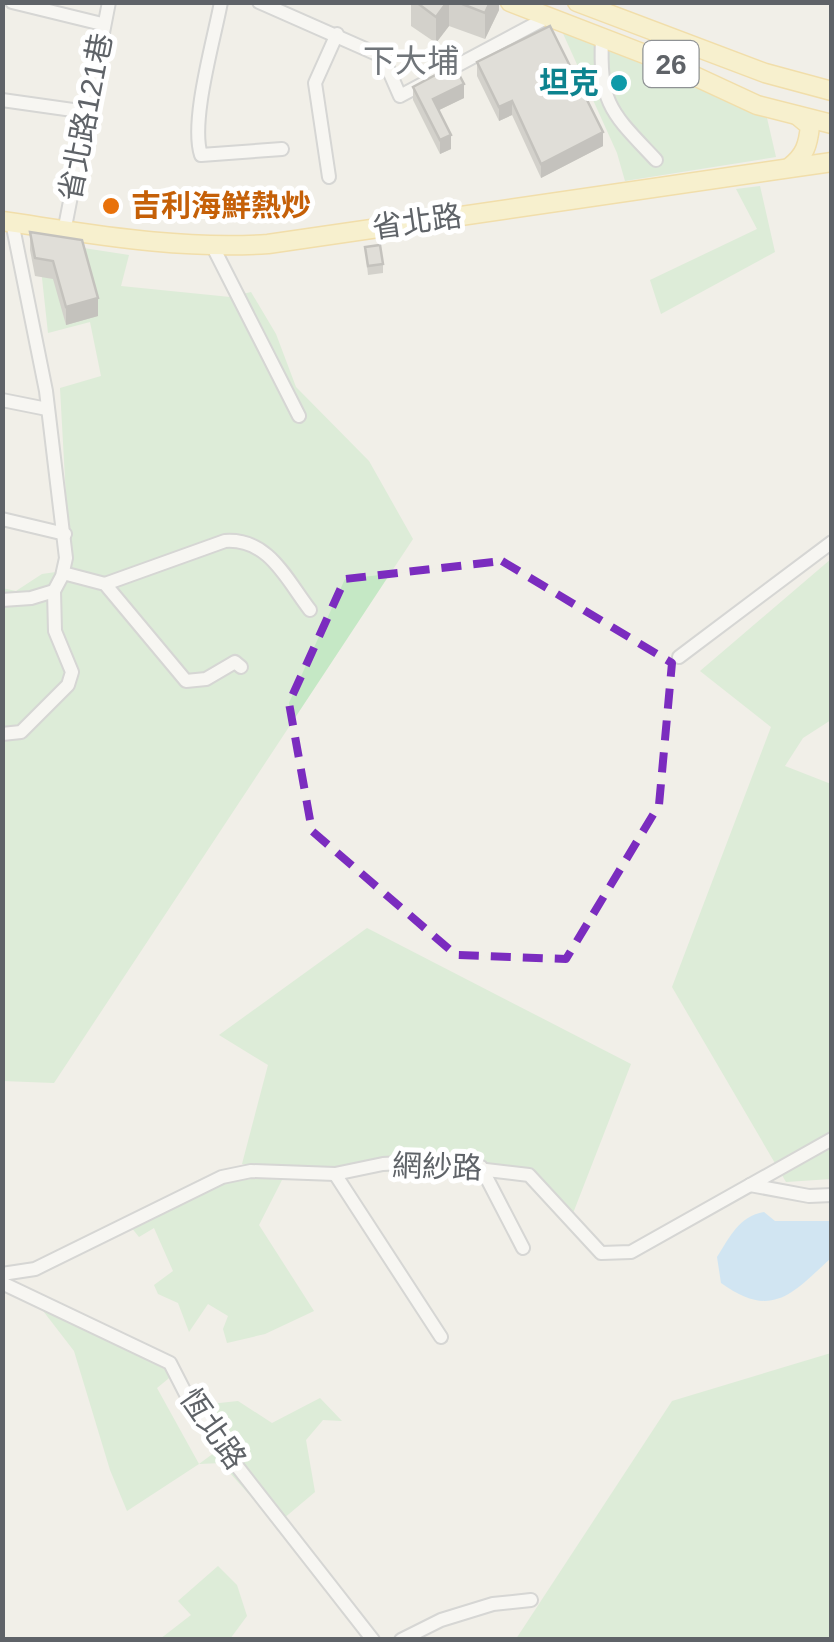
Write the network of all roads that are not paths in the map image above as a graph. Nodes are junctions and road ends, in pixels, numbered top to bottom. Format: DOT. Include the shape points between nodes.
graph roads {
  1 [pos="12,2"];
  2 [pos="108,2"];
  3 [pos="221,2"];
  4 [pos="259,2"];
  5 [pos="510,2"];
  6 [pos="583,4"];
  7 [pos="548,17"];
  8 [pos="102,24"];
  9 [pos="337,34"];
  10 [pos="602,38"];
  11 [pos="832,91"];
  12 [pos="2,100"];
  13 [pos="86,112"];
  14 [pos="797,116"];
  15 [pos="832,124"];
  16 [pos="282,149"];
  17 [pos="656,160"];
  18 [pos="832,162"];
  19 [pos="788,168"];
  20 [pos="329,177"];
  21 [pos="7,221"];
  22 [pos="64,232"];
  23 [pos="213,247"];
  24 [pos="2,400"];
  25 [pos="47,409"];
  26 [pos="299,416"];
  27 [pos="2,520"];
  28 [pos="65,534"];
  29 [pos="832,542"];
  30 [pos="63,573"];
  31 [pos="104,584"];
  32 [pos="54,590"];
  33 [pos="2,600"];
  34 [pos="310,610"];
  35 [pos="678,657"];
  36 [pos="241,667"];
  37 [pos="2,734"];
  38 [pos="832,1139"];
  39 [pos="482,1167"];
  40 [pos="335,1174"];
  41 [pos="750,1185"];
  42 [pos="832,1194"];
  43 [pos="523,1248"];
  44 [pos="2,1274"];
  45 [pos="2,1282"];
  46 [pos="442,1336"];
  47 [pos="531,1600"];
  48 [pos="373,1640"];
  49 [pos="400,1640"];
  1 -- 8 [label="street"];
  2 -- 8 [label="street, 省北路121巷"];
  3 -- 16 [label="street" via="199,118 201,154"];
  4 -- 9 [label="street"];
  5 -- 7 [label="main road, 26"];
  6 -- 11 [label="main road, 26" via="765,73"];
  7 -- 9 [label="street" via="400,96 378,55"];
  7 -- 10 [label="main road, 26"];
  8 -- 13 [label="street, 省北路121巷"];
  9 -- 20 [label="street" via="315,82"];
  10 -- 14 [label="main road, 26"];
  10 -- 17 [label="street" via="605,98"];
  12 -- 13 [label="street"];
  13 -- 22 [label="street, 省北路121巷"];
  14 -- 15 [label="main road, 26"];
  14 -- 19 [label="main road" via="810,126 809,139 804,156"];
  18 -- 19 [label="main road, 省北路"];
  19 -- 23 [label="main road, 省北路"];
  21 -- 22 [label="main road, 省北路"];
  21 -- 25 [label="street"];
  22 -- 23 [label="main road, 省北路"];
  23 -- 26 [label="street"];
  24 -- 25 [label="street"];
  25 -- 28 [label="street"];
  27 -- 28 [label="street"];
  28 -- 30 [label="street"];
  29 -- 35 [label="street"];
  30 -- 31 [label="street"];
  30 -- 32 [label="street"];
  31 -- 34 [label="street" via="238,540 264,550"];
  31 -- 36 [label="street" via="186,681 206,679 234,662"];
  32 -- 33 [label="street"];
  32 -- 37 [label="street" via="55,632 72,672 68,685 22,732"];
  38 -- 41 [label="street, 網紗路"];
  39 -- 40 [label="street, 網紗路" via="418,1162"];
  39 -- 41 [label="street, 網紗路" via="529,1175 602,1253 631,1252"];
  39 -- 43 [label="street"];
  40 -- 44 [label="street, 網紗路" via="222,1177 29,1272"];
  40 -- 46 [label="street"];
  41 -- 42 [label="street"];
  45 -- 48 [label="street, 恆北路" via="170,1363 222,1447"];
  47 -- 49 [label="street" via="476,1609"];
}
